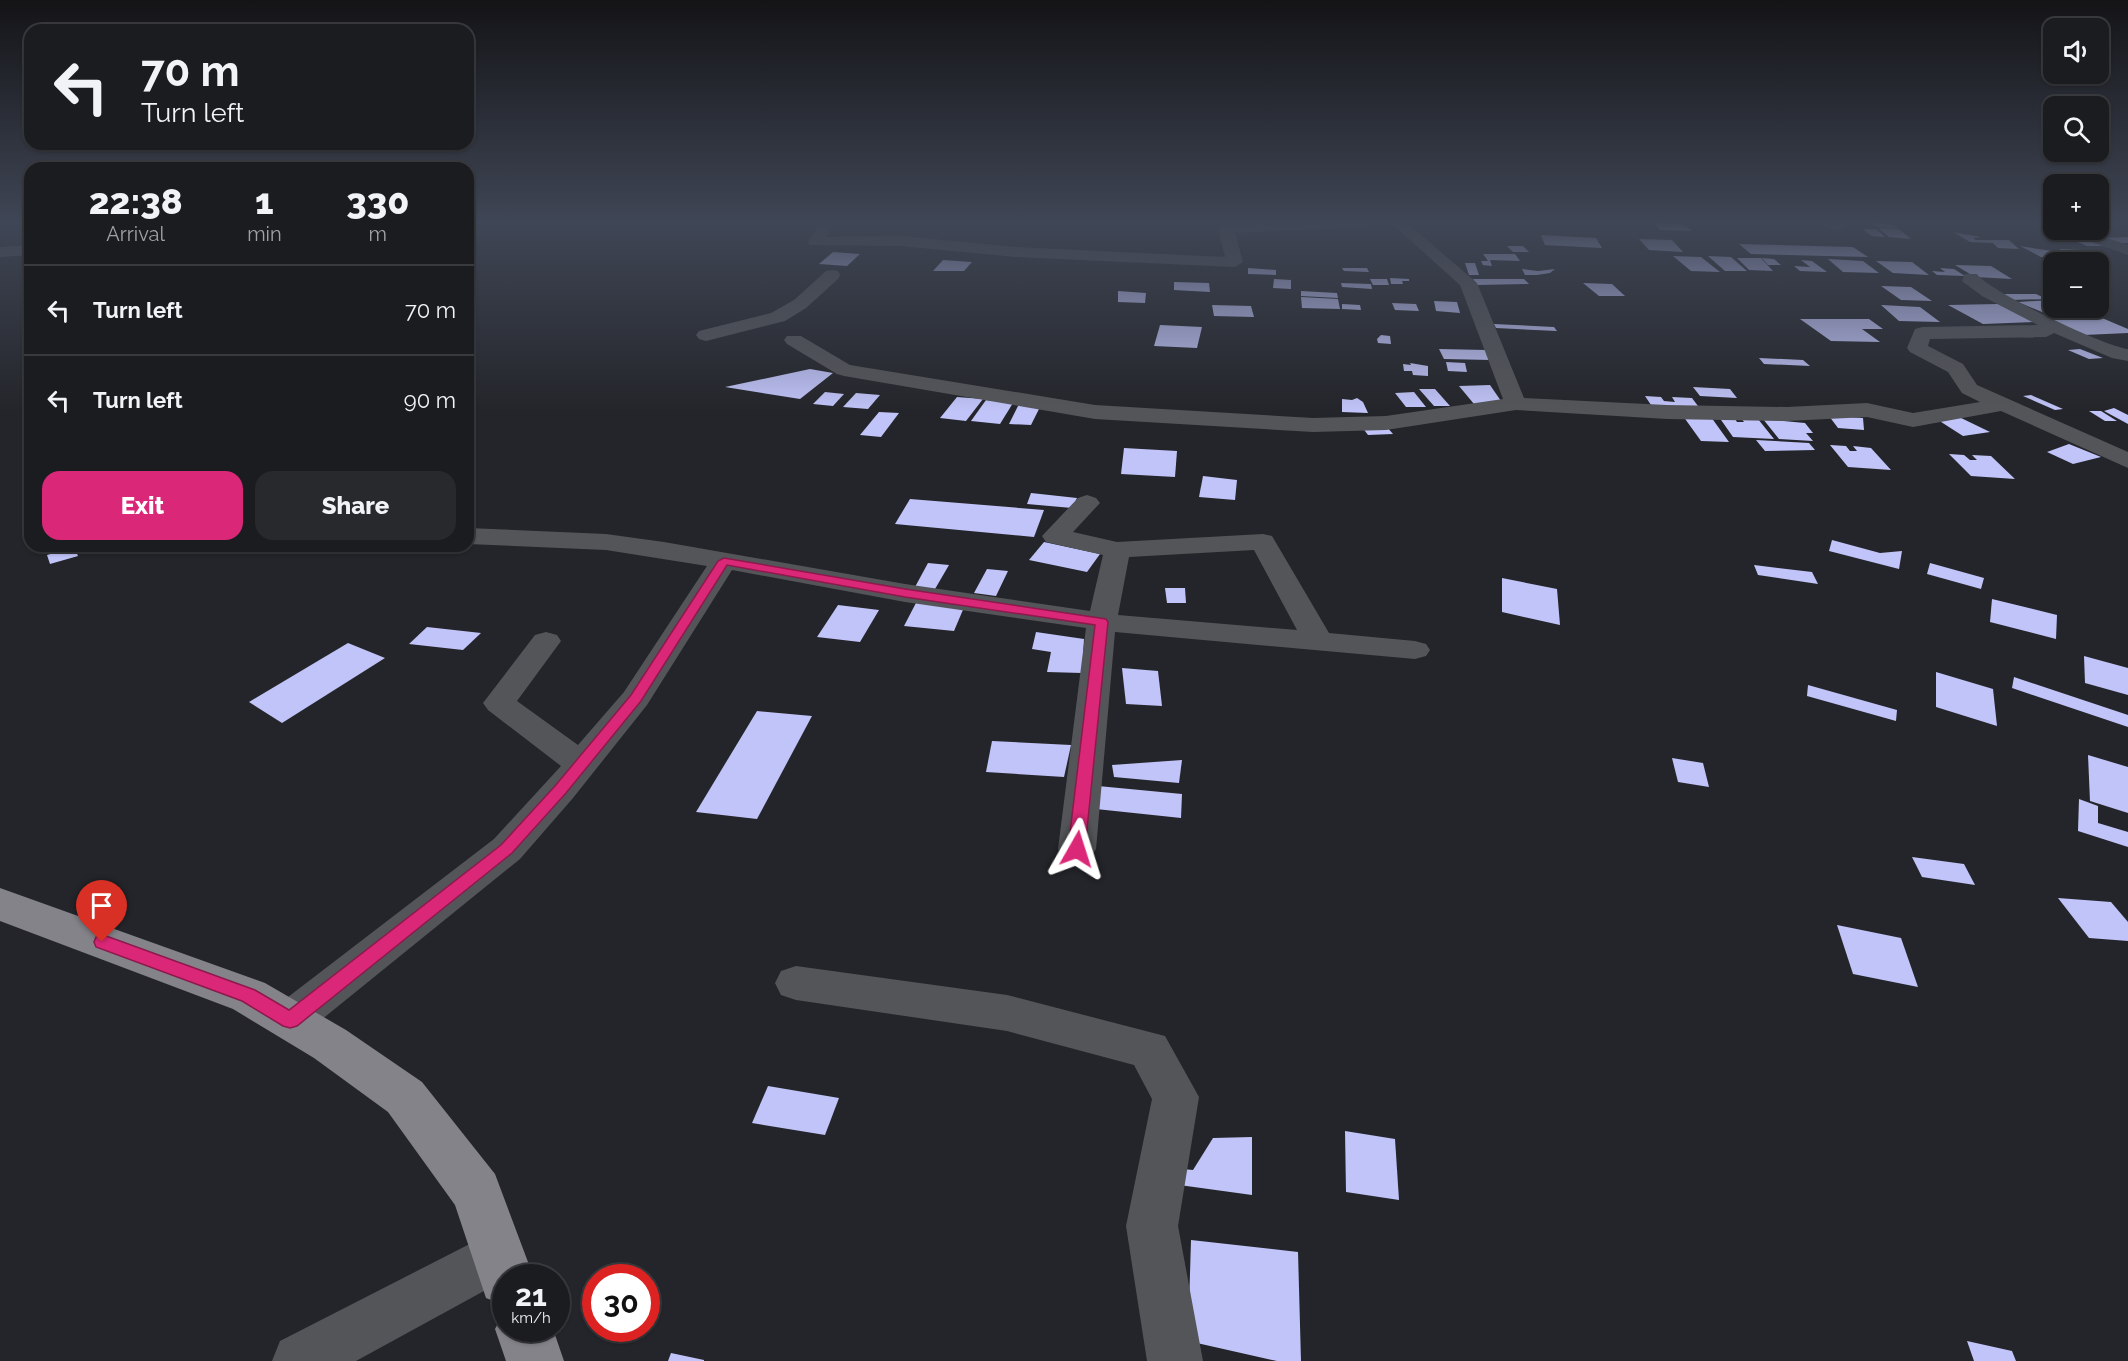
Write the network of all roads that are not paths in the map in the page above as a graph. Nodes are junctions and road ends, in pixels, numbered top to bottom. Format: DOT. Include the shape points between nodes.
graph roads {
  1 [pos="820,286"];
  2 [pos="1469,286"];
  3 [pos="1978,286"];
  4 [pos="2046,331"];
  5 [pos="706,335"];
  6 [pos="794,340"];
  7 [pos="2128,355"];
  8 [pos="1516,404"];
  9 [pos="2004,404"];
  10 [pos="2127,460"];
  11 [pos="1087,503"];
  12 [pos="474,536"];
  13 [pos="1117,550"];
  14 [pos="724,561"];
  15 [pos="1102,622"];
  16 [pos="546,641"];
  17 [pos="1318,641"];
  18 [pos="1415,650"];
  19 [pos="581,764"];
  20 [pos="1077,849"];
  21 [pos="0,904"];
  22 [pos="796,983"];
  23 [pos="290,1020"];
  24 [pos="501,1264"];
  25 [pos="492,1272"];
  26 [pos="528,1342"];
  27 [pos="300,1361"];
  28 [pos="535,1361"];
  29 [pos="1175,1361"];
  1 -- 5 [label="street" via="778,317"];
  2 -- 8 [label="street"];
  3 -- 7 [label="street" via="2025,313"];
  4 -- 9 [label="street" via="1922,333 1917,348 1956,368 1969,389"];
  6 -- 8 [label="street" via="844,370 1095,412 1313,425 1386,423"];
  8 -- 9 [label="street" via="1667,412 1787,414 1867,410 1913,420"];
  9 -- 10 [label="street"];
  11 -- 13 [label="street" via="1055,536"];
  12 -- 14 [label="street" via="606,542"];
  13 -- 15 [label="street"];
  13 -- 17 [label="street" via="1263,542"];
  14 -- 15 [label="street"];
  14 -- 19 [label="street" via="636,698"];
  15 -- 17 [label="street"];
  15 -- 20 [label="street"];
  16 -- 19 [label="street" via="499,704"];
  17 -- 18 [label="street"];
  19 -- 23 [label="street" via="507,849"];
  21 -- 23 [label="main road" via="249,996"];
  22 -- 29 [label="street" via="1007,1013 1149,1050 1176,1097 1152,1227"];
  23 -- 24 [label="main road" via="405,1097 477,1192"];
  25 -- 27 [label="street"];
  26 -- 28 [label="main road"];
}
